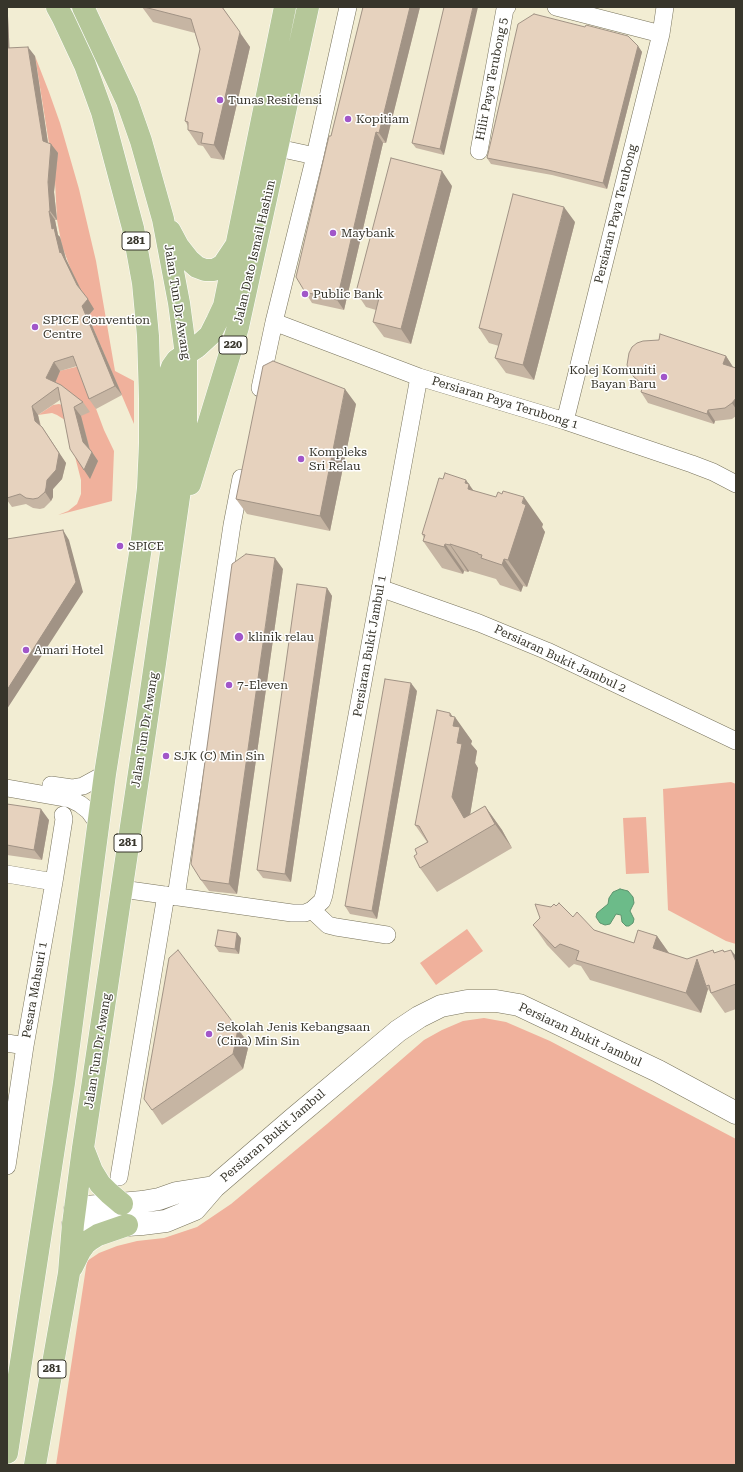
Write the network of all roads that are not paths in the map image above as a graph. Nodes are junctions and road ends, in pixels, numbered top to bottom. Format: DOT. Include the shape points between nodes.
graph roads {
  1 [pos="57,7"];
  2 [pos="83,7"];
  3 [pos="285,7"];
  4 [pos="308,7"];
  5 [pos="348,7"];
  6 [pos="507,7"];
  7 [pos="556,7"];
  8 [pos="665,7"];
  9 [pos="661,34"];
  10 [pos="278,148"];
  11 [pos="479,151"];
  12 [pos="315,156"];
  13 [pos="163,219"];
  14 [pos="238,238"];
  15 [pos="274,322"];
  16 [pos="186,355"];
  17 [pos="419,377"];
  18 [pos="258,400"];
  19 [pos="565,421"];
  20 [pos="245,462"];
  21 [pos="736,484"];
  22 [pos="173,538"];
  23 [pos="380,588"];
  24 [pos="120,681"];
  25 [pos="736,741"];
  26 [pos="105,774"];
  27 [pos="7,777"];
  28 [pos="7,788"];
  29 [pos="71,794"];
  30 [pos="63,815"];
  31 [pos="99,825"];
  32 [pos="7,874"];
  33 [pos="54,882"];
  34 [pos="122,889"];
  35 [pos="171,896"];
  36 [pos="312,910"];
  37 [pos="387,935"];
  38 [pos="7,1042"];
  39 [pos="25,1046"];
  40 [pos="736,1113"];
  41 [pos="83,1148"];
  42 [pos="7,1166"];
  43 [pos="119,1177"];
  44 [pos="49,1180"];
  45 [pos="214,1187"];
  46 [pos="122,1204"];
  47 [pos="68,1216"];
  48 [pos="127,1225"];
  49 [pos="38,1251"];
  50 [pos="69,1274"];
  51 [pos="7,1453"];
  52 [pos="36,1465"];
  1 -- 24 [label="main road, 281" via="85,65 116,160 139,256 148,336 148,488"];
  2 -- 13 [label="main road, Jalan Tun Dr Awang / 281" via="127,101"];
  3 -- 14 [label="main road, Jalan Dato Ismail Hashim / 220"];
  4 -- 10 [label="main road, Jalan Dato Ismail Hashim / 220"];
  5 -- 12 [label="street"];
  6 -- 11 [label="street, Hilir Paya Terubong 5"];
  7 -- 9 [label="street"];
  8 -- 9 [label="street, Persiaran Paya Terubong"];
  9 -- 19 [label="street, Persiaran Paya Terubong"];
  10 -- 12 [label="street"];
  10 -- 22 [label="main road, Jalan Dato Ismail Hashim / 220" via="238,327"];
  12 -- 15 [label="street"];
  13 -- 14 [label="main road" via="183,253 205,270 214,270 223,265"];
  13 -- 16 [label="main road, Jalan Tun Dr Awang / 281"];
  14 -- 16 [label="main road, Jalan Dato Ismail Hashim / 220" via="221,314 204,341"];
  15 -- 17 [label="street, Persiaran Paya Terubong 1"];
  15 -- 18 [label="street"];
  16 -- 22 [label="main road, Jalan Tun Dr Awang / 281" via="186,441"];
  16 -- 24 [label="main road, Jalan Dato Ismail Hashim" via="174,364 168,375 164,486 155,556 147,595"];
  17 -- 19 [label="street, Persiaran Paya Terubong 1"];
  17 -- 23 [label="street, Persiaran Bukit Jambul 1"];
  19 -- 21 [label="street, Persiaran Paya Terubong 1" via="692,464"];
  20 -- 35 [label="street" via="232,525"];
  22 -- 34 [label="main road, Jalan Tun Dr Awang / 281"];
  23 -- 25 [label="street, Persiaran Bukit Jambul 2" via="479,622 547,651"];
  23 -- 36 [label="street, Persiaran Bukit Jambul 1" via="324,895 322,901"];
  24 -- 26 [label="main road, 281"];
  26 -- 29 [label="street"];
  26 -- 31 [label="main road, 281"];
  27 -- 29 [label="street"];
  28 -- 29 [label="street"];
  29 -- 31 [label="street"];
  30 -- 33 [label="street, Pesara Mahsuri 1"];
  31 -- 44 [label="main road, 281"];
  32 -- 33 [label="street"];
  33 -- 39 [label="street, Pesara Mahsuri 1"];
  34 -- 35 [label="street"];
  34 -- 41 [label="main road, Jalan Tun Dr Awang / 281"];
  35 -- 36 [label="street" via="292,914"];
  35 -- 43 [label="street"];
  36 -- 37 [label="street" via="328,925"];
  38 -- 39 [label="street"];
  39 -- 42 [label="street, Pesara Mahsuri 1"];
  40 -- 45 [label="street, Persiaran Bukit Jambul" via="658,1071 519,1005 496,1000 467,1001 441,1006 398,1031"];
  41 -- 46 [label="main road" via="98,1180"];
  41 -- 47 [label="main road, Jalan Tun Dr Awang / 281"];
  44 -- 47 [label="main road" via="54,1206"];
  44 -- 49 [label="main road, 281"];
  45 -- 46 [label="street, Persiaran Bukit Jambul"];
  45 -- 48 [label="street, Persiaran Bukit Jambul" via="195,1209 166,1221"];
  46 -- 47 [label="street, Persiaran Bukit Jambul"];
  47 -- 48 [label="street, Persiaran Bukit Jambul"];
  47 -- 49 [label="main road" via="50,1224"];
  47 -- 50 [label="main road, Jalan Tun Dr Awang / 281"];
  48 -- 50 [label="main road" via="98,1235 85,1244"];
  49 -- 51 [label="main road, 281"];
  50 -- 52 [label="main road, Jalan Tun Dr Awang / 281"];
}
